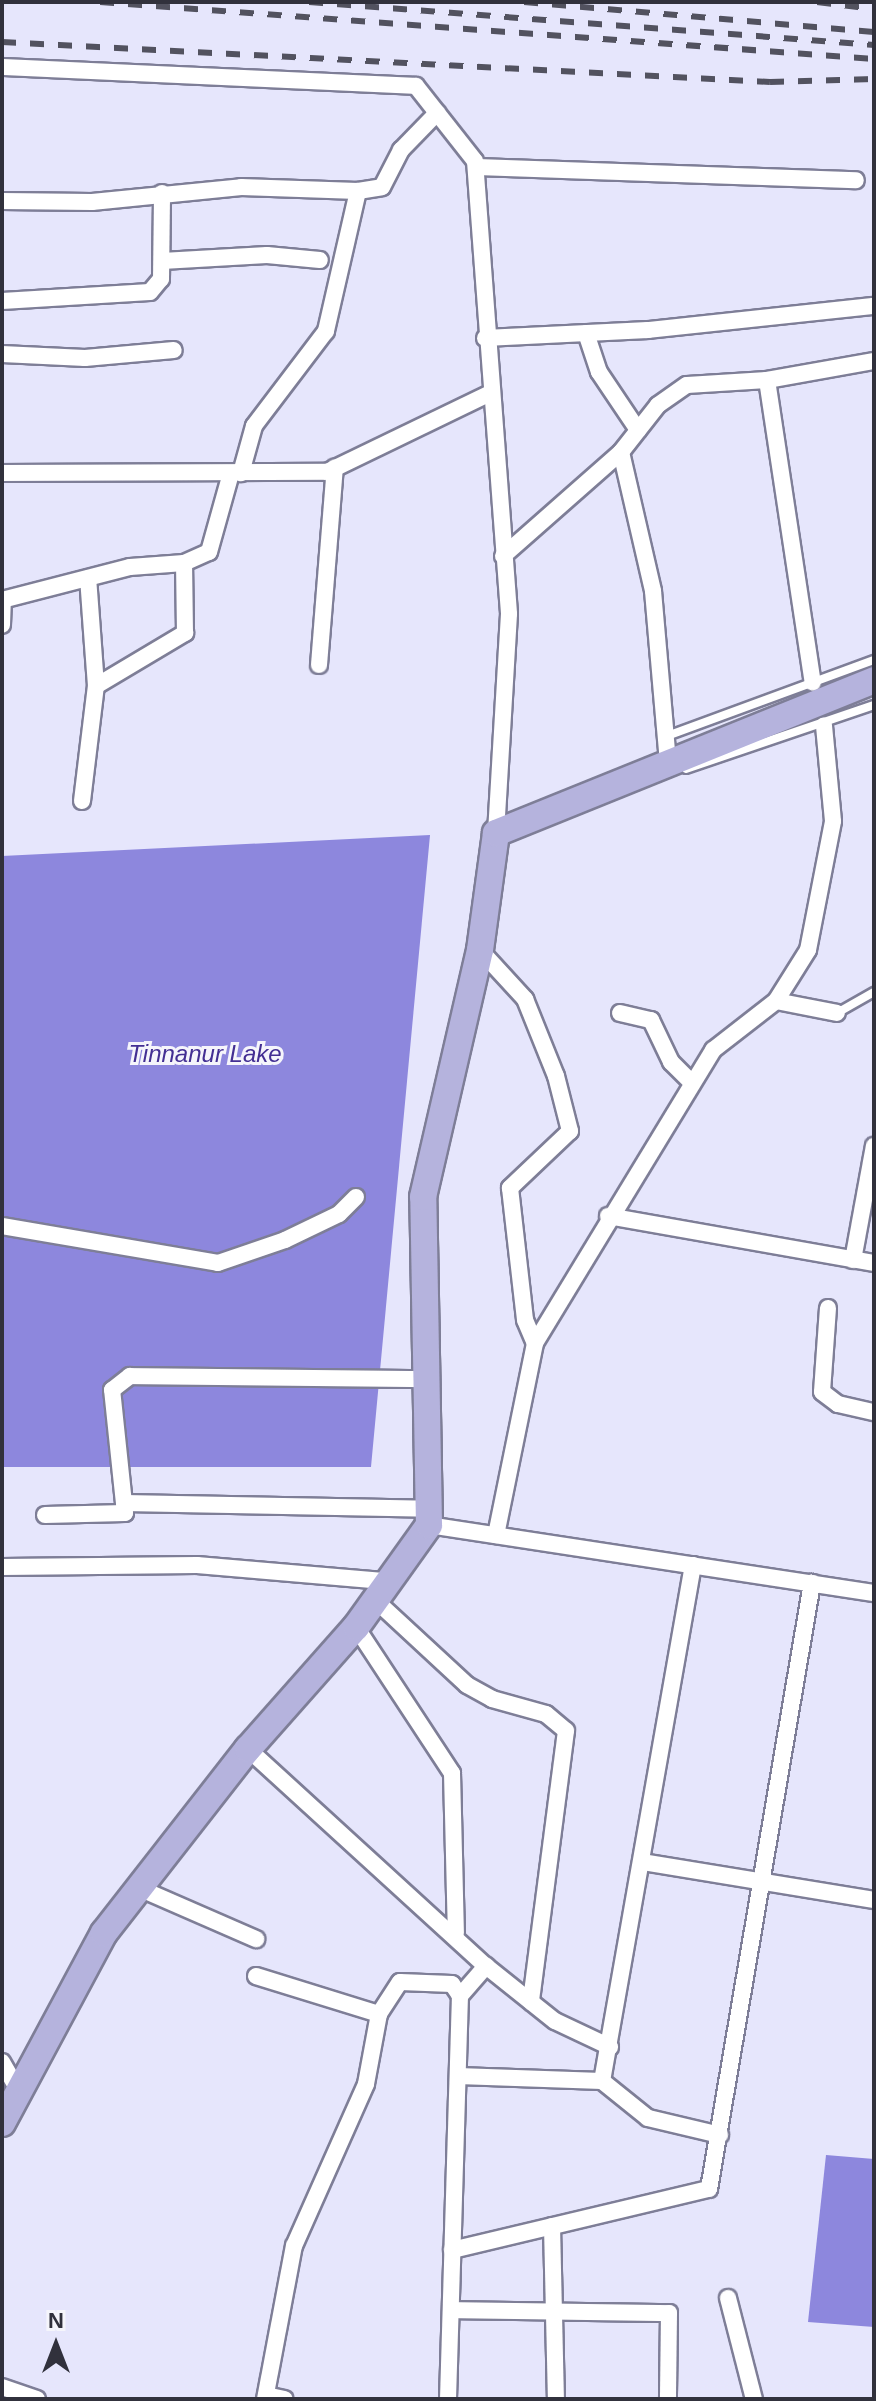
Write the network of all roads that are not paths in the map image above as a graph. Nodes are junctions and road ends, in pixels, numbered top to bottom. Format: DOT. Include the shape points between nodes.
graph roads {
  1 [pos="2,67"];
  2 [pos="437,113"];
  3 [pos="477,167"];
  4 [pos="856,180"];
  5 [pos="358,191"];
  6 [pos="162,193"];
  7 [pos="2,201"];
  8 [pos="320,260"];
  9 [pos="162,261"];
  10 [pos="2,301"];
  11 [pos="874,306"];
  12 [pos="586,333"];
  13 [pos="485,338"];
  14 [pos="174,350"];
  15 [pos="2,354"];
  16 [pos="874,361"];
  17 [pos="767,380"];
  18 [pos="488,394"];
  19 [pos="638,430"];
  20 [pos="621,452"];
  21 [pos="335,468"];
  22 [pos="2,473"];
  23 [pos="236,473"];
  24 [pos="503,556"];
  25 [pos="184,563"];
  26 [pos="88,578"];
  27 [pos="3,600"];
  28 [pos="2,625"];
  29 [pos="874,660"];
  30 [pos="319,665"];
  31 [pos="874,680"];
  32 [pos="813,683"];
  33 [pos="96,686"];
  34 [pos="874,705"];
  35 [pos="824,725"];
  36 [pos="667,736"];
  37 [pos="668,762"];
  38 [pos="82,801"];
  39 [pos="496,833"];
  40 [pos="480,950"];
  41 [pos="874,992"];
  42 [pos="776,1001"];
  43 [pos="620,1013"];
  44 [pos="837,1013"];
  45 [pos="692,1083"];
  46 [pos="874,1146"];
  47 [pos="356,1197"];
  48 [pos="608,1216"];
  49 [pos="2,1226"];
  50 [pos="853,1260"];
  51 [pos="874,1263"];
  52 [pos="828,1308"];
  53 [pos="535,1343"];
  54 [pos="426,1379"];
  55 [pos="874,1412"];
  56 [pos="124,1503"];
  57 [pos="45,1515"];
  58 [pos="429,1517"];
  59 [pos="496,1535"];
  60 [pos="693,1565"];
  61 [pos="2,1567"];
  62 [pos="812,1583"];
  63 [pos="378,1590"];
  64 [pos="874,1593"];
  65 [pos="356,1627"];
  66 [pos="248,1749"];
  67 [pos="642,1862"];
  68 [pos="762,1884"];
  69 [pos="139,1888"];
  70 [pos="874,1900"];
  71 [pos="456,1933"];
  72 [pos="256,1939"];
  73 [pos="486,1966"];
  74 [pos="256,1976"];
  75 [pos="460,1996"];
  76 [pos="531,2002"];
  77 [pos="379,2014"];
  78 [pos="610,2047"];
  79 [pos="2,2062"];
  80 [pos="458,2076"];
  81 [pos="602,2081"];
  82 [pos="19,2092"];
  83 [pos="2,2123"];
  84 [pos="720,2135"];
  85 [pos="552,2226"];
  86 [pos="452,2250"];
  87 [pos="728,2298"];
  88 [pos="451,2310"];
  89 [pos="552,2311"];
  90 [pos="2,2387"];
  91 [pos="266,2397"];
  92 [pos="37,2399"];
  93 [pos="285,2399"];
  94 [pos="448,2399"];
  95 [pos="556,2399"];
  96 [pos="668,2399"];
  97 [pos="754,2399"];
  1 -- 2 [label="street" via="416,86"];
  2 -- 3 [label="street"];
  2 -- 5 [label="street" via="401,150 382,187"];
  3 -- 4 [label="street"];
  3 -- 13 [label="street"];
  5 -- 6 [label="street" via="241,187"];
  5 -- 23 [label="street" via="326,331 254,426"];
  6 -- 7 [label="street" via="53,204"];
  6 -- 9 [label="street"];
  8 -- 9 [label="street" via="267,255"];
  9 -- 10 [label="street" via="156,286 137,296"];
  11 -- 12 [label="street"];
  12 -- 13 [label="street"];
  12 -- 19 [label="street" via="599,372"];
  13 -- 18 [label="street"];
  14 -- 15 [label="street" via="124,357"];
  16 -- 17 [label="street"];
  17 -- 19 [label="street" via="687,385 658,405"];
  17 -- 32 [label="street"];
  18 -- 21 [label="street"];
  18 -- 24 [label="street"];
  19 -- 20 [label="street"];
  20 -- 24 [label="street"];
  20 -- 36 [label="street" via="653,591"];
  21 -- 23 [label="street"];
  21 -- 30 [label="street"];
  22 -- 23 [label="street"];
  23 -- 25 [label="street" via="209,552"];
  24 -- 39 [label="street" via="509,614"];
  25 -- 26 [label="street"];
  25 -- 33 [label="street" via="185,633"];
  26 -- 27 [label="street"];
  26 -- 33 [label="street"];
  27 -- 28 [label="street"];
  29 -- 32 [label="lane"];
  31 -- 37 [label="main road"];
  32 -- 36 [label="lane"];
  33 -- 38 [label="street"];
  34 -- 35 [label="lane"];
  35 -- 37 [label="lane" via="681,770"];
  35 -- 42 [label="street" via="833,821 808,950"];
  36 -- 37 [label="street"];
  37 -- 39 [label="main road"];
  39 -- 40 [label="main road"];
  40 -- 53 [label="street" via="525,999 556,1076 570,1131 510,1188 525,1320"];
  40 -- 54 [label="main road" via="423,1197"];
  41 -- 44 [label="lane"];
  42 -- 44 [label="street"];
  42 -- 45 [label="street" via="713,1050"];
  43 -- 45 [label="street" via="651,1020 671,1062"];
  45 -- 48 [label="street"];
  46 -- 50 [label="street"];
  47 -- 49 [label="street" via="326,1220 218,1263"];
  48 -- 50 [label="street"];
  48 -- 53 [label="street"];
  50 -- 51 [label="street"];
  52 -- 55 [label="street" via="822,1392 838,1404"];
  53 -- 59 [label="street"];
  54 -- 56 [label="street" via="130,1376 112,1390"];
  54 -- 58 [label="main road"];
  56 -- 57 [label="street" via="125,1513"];
  56 -- 58 [label="street"];
  58 -- 59 [label="street"];
  58 -- 63 [label="main road"];
  59 -- 60 [label="street"];
  60 -- 62 [label="street"];
  60 -- 67 [label="street"];
  61 -- 63 [label="street" via="197,1565"];
  62 -- 64 [label="street"];
  62 -- 68 [label="street"];
  63 -- 65 [label="main road"];
  63 -- 76 [label="street" via="467,1685 492,1699 546,1714 566,1731"];
  65 -- 66 [label="main road"];
  65 -- 71 [label="street" via="452,1773"];
  66 -- 69 [label="main road"];
  66 -- 71 [label="street"];
  67 -- 68 [label="street"];
  67 -- 78 [label="street"];
  68 -- 70 [label="street"];
  68 -- 84 [label="street"];
  69 -- 72 [label="street"];
  69 -- 82 [label="main road" via="104,1933"];
  71 -- 73 [label="street"];
  73 -- 75 [label="street"];
  73 -- 76 [label="street"];
  74 -- 77 [label="street"];
  75 -- 77 [label="street" via="452,1984 400,1982"];
  75 -- 80 [label="street"];
  76 -- 78 [label="street"];
  77 -- 91 [label="street" via="366,2084 294,2246"];
  78 -- 81 [label="street"];
  79 -- 82 [label="street"];
  80 -- 81 [label="street"];
  80 -- 86 [label="street"];
  81 -- 84 [label="street" via="648,2118"];
  82 -- 83 [label="main road"];
  84 -- 85 [label="street" via="709,2189"];
  85 -- 86 [label="street"];
  85 -- 89 [label="street"];
  86 -- 88 [label="street"];
  87 -- 97 [label="street"];
  88 -- 89 [label="street"];
  88 -- 94 [label="street"];
  89 -- 95 [label="street"];
  89 -- 96 [label="street" via="669,2313"];
  90 -- 92 [label="street"];
  91 -- 93 [label="street"];
}
